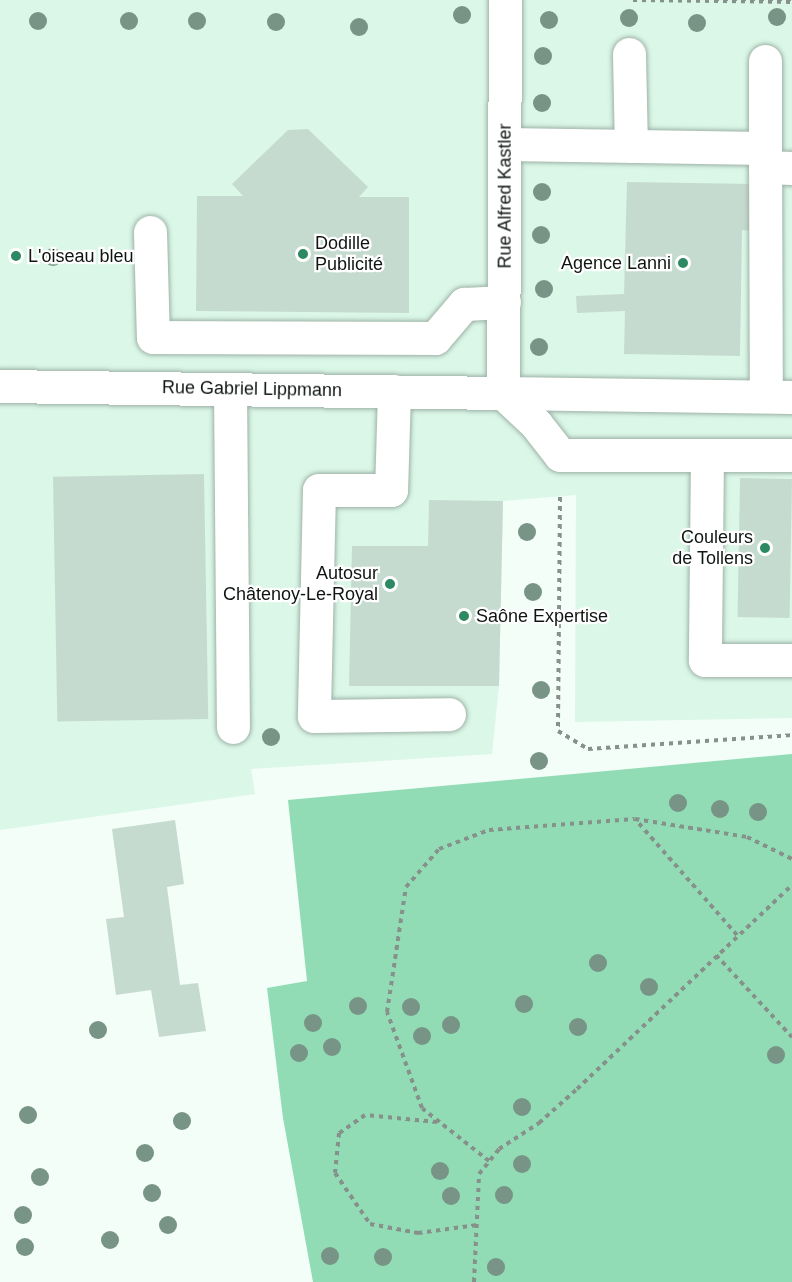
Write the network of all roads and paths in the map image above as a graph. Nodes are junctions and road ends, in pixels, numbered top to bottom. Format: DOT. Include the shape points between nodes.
graph roads {
  1 [pos="505,0"];
  2 [pos="633,0"];
  3 [pos="792,2"];
  4 [pos="629,54"];
  5 [pos="765,61"];
  6 [pos="506,144"];
  7 [pos="631,146"];
  8 [pos="774,161"];
  9 [pos="150,232"];
  10 [pos="504,302"];
  11 [pos="0,386"];
  12 [pos="230,389"];
  13 [pos="394,391"];
  14 [pos="503,393"];
  15 [pos="779,397"];
  16 [pos="560,455"];
  17 [pos="707,455"];
  18 [pos="792,455"];
  19 [pos="792,660"];
  20 [pos="449,714"];
  21 [pos="233,727"];
  22 [pos="792,735"];
  23 [pos="635,819"];
  24 [pos="792,859"];
  25 [pos="792,885"];
  26 [pos="737,935"];
  27 [pos="716,955"];
  28 [pos="792,1037"];
  29 [pos="436,1122"];
  30 [pos="489,1161"];
  31 [pos="477,1225"];
  32 [pos="474,1282"];
  1 -- 6 [label="street, Rue Alfred Kastler"];
  2 -- 3 [label="path"];
  4 -- 7 [label="street"];
  5 -- 8 [label="street"];
  6 -- 7 [label="street"];
  6 -- 10 [label="street, Rue Alfred Kastler"];
  7 -- 8 [label="street"];
  8 -- 15 [label="street"];
  9 -- 10 [label="street" via="153,337 435,338 464,304"];
  10 -- 14 [label="street, Rue Alfred Kastler"];
  11 -- 12 [label="street, Rue Gabriel Lippmann"];
  12 -- 13 [label="street, Rue Gabriel Lippmann"];
  12 -- 21 [label="street"];
  13 -- 14 [label="street, Rue Gabriel Lippmann"];
  13 -- 20 [label="street" via="391,490 319,490 314,716"];
  14 -- 15 [label="street, Rue Gabriel Lippmann"];
  14 -- 16 [label="street" via="536,423"];
  16 -- 17 [label="street"];
  16 -- 22 [label="path" via="558,731 588,749"];
  17 -- 18 [label="street"];
  17 -- 19 [label="street" via="705,660"];
  23 -- 24 [label="path" via="747,837"];
  23 -- 26 [label="path"];
  23 -- 29 [label="path" via="489,830 439,849 406,887 387,1012 422,1108"];
  25 -- 26 [label="path"];
  26 -- 27 [label="path"];
  27 -- 28 [label="path"];
  27 -- 30 [label="path" via="578,1089"];
  29 -- 30 [label="path"];
  29 -- 31 [label="path" via="365,1115 339,1133 335,1173 370,1224 418,1233"];
  30 -- 31 [label="path" via="479,1174"];
  31 -- 32 [label="path"];
}
